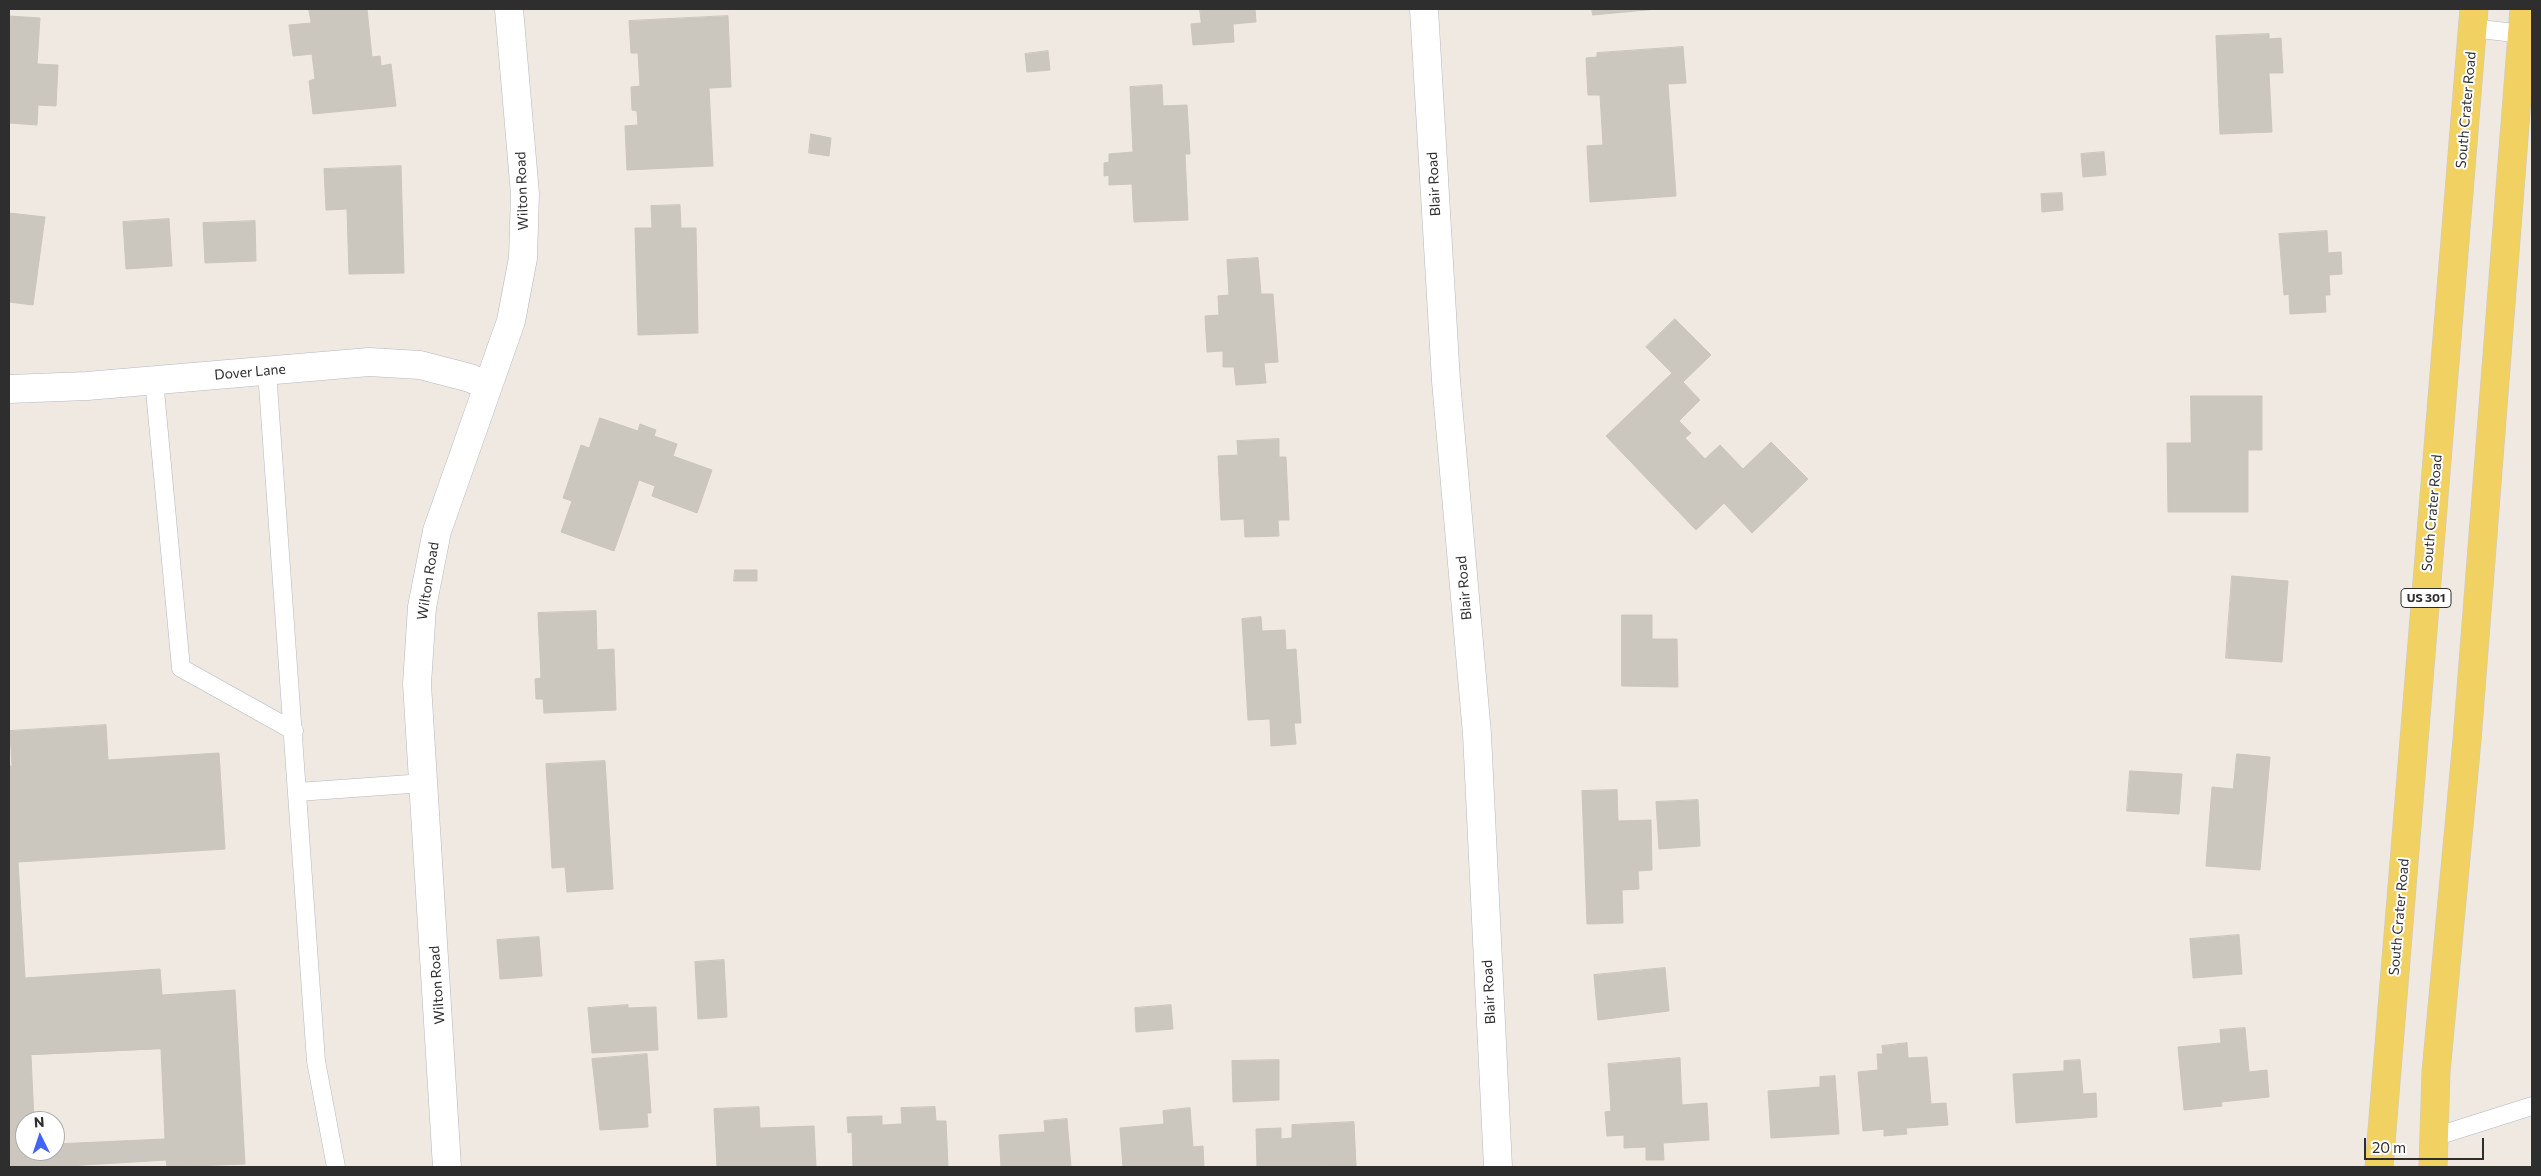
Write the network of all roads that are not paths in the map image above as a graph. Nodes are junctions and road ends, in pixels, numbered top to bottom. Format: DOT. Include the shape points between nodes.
graph roads {
  1 [pos="509,9"];
  2 [pos="1424,9"];
  3 [pos="2473,18"];
  4 [pos="2526,26"];
  5 [pos="267,370"];
  6 [pos="154,380"];
  7 [pos="488,386"];
  8 [pos="9,389"];
  9 [pos="294,731"];
  10 [pos="424,783"];
  11 [pos="298,792"];
  12 [pos="2532,1106"];
  13 [pos="2434,1137"];
  14 [pos="336,1167"];
  15 [pos="448,1167"];
  16 [pos="1498,1167"];
  17 [pos="2379,1167"];
  18 [pos="2433,1167"];
  1 -- 7 [label="street, Wilton Road" via="526,194 523,258 511,321"];
  2 -- 16 [label="street, Blair Road" via="1446,381 1477,734"];
  3 -- 4 [label="lane"];
  3 -- 17 [label="main road, South Crater Road / US 301"];
  4 -- 13 [label="main road" via="2436,1072"];
  5 -- 6 [label="street, Dover Lane"];
  5 -- 7 [label="street, Dover Lane" via="369,362 420,365"];
  5 -- 9 [label="lane"];
  6 -- 8 [label="street, Dover Lane"];
  6 -- 9 [label="lane" via="181,668"];
  7 -- 10 [label="street, Wilton Road" via="437,531 422,607 417,684"];
  9 -- 11 [label="lane"];
  10 -- 11 [label="lane"];
  10 -- 15 [label="street, Wilton Road"];
  11 -- 14 [label="lane" via="316,1062"];
  12 -- 13 [label="lane"];
  13 -- 18 [label="main road"];
}
